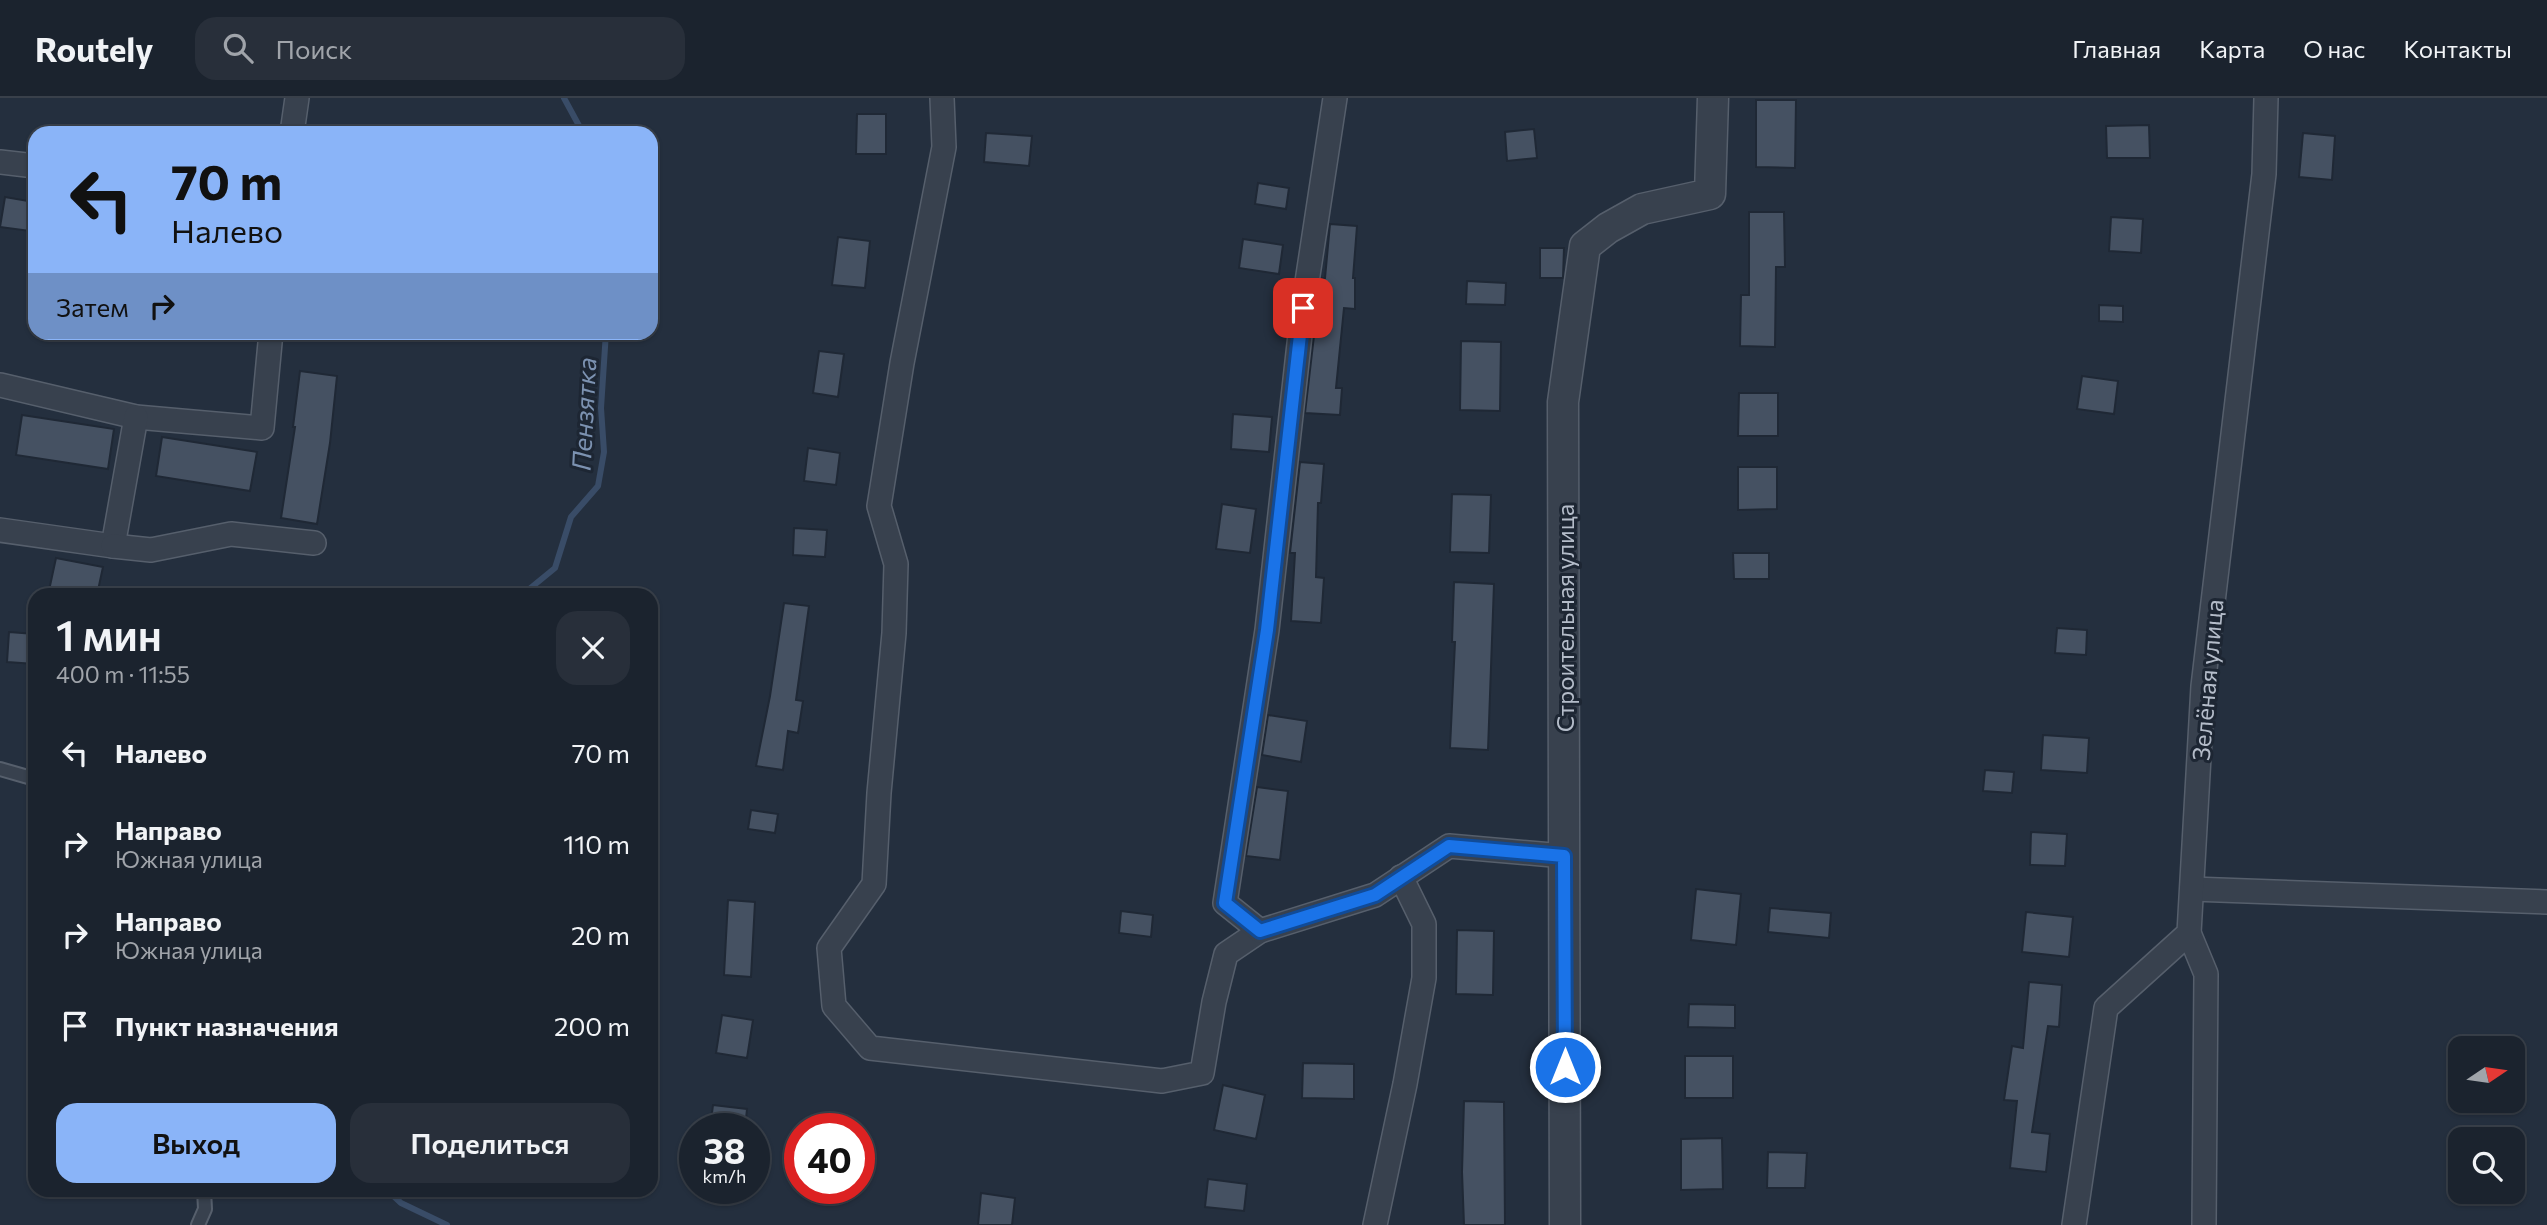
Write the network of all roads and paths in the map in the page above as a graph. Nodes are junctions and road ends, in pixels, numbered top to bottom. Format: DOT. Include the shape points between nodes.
graph roads {
  1 [pos="297,98"];
  2 [pos="942,98"];
  3 [pos="1335,98"];
  4 [pos="1713,98"];
  5 [pos="2266,98"];
  6 [pos="293,126"];
  7 [pos="0,162"];
  8 [pos="28,165"];
  9 [pos="270,340"];
  10 [pos="0,385"];
  11 [pos="135,417"];
  12 [pos="0,530"];
  13 [pos="314,543"];
  14 [pos="113,546"];
  15 [pos="0,769"];
  16 [pos="28,777"];
  17 [pos="1564,856"];
  18 [pos="1401,877"];
  19 [pos="2192,889"];
  20 [pos="2547,902"];
  21 [pos="1260,931"];
  22 [pos="2189,933"];
  23 [pos="204,1197"];
  24 [pos="198,1225"];
  25 [pos="1375,1225"];
  26 [pos="1565,1225"];
  27 [pos="2074,1225"];
  28 [pos="2204,1225"];
  1 -- 6 [label="street"];
  2 -- 21 [label="street" via="944,147 879,506 895,564 894,633 874,884 829,948 834,1006 870,1048 1162,1081 1202,1073 1226,954"];
  3 -- 21 [label="street" via="1303,308 1267,630 1225,903"];
  4 -- 17 [label="street, Строительная улица" via="1710,194 1642,209 1585,246 1563,402"];
  5 -- 19 [label="street, Зелёная улица" via="2264,174 2203,686"];
  7 -- 8 [label="street"];
  9 -- 11 [label="street" via="262,428"];
  10 -- 11 [label="street"];
  11 -- 14 [label="street"];
  12 -- 14 [label="street"];
  13 -- 14 [label="street" via="231,534 151,550"];
  15 -- 16 [label="lane"];
  17 -- 18 [label="street" via="1449,846"];
  17 -- 26 [label="street, Строительная улица"];
  18 -- 21 [label="street" via="1375,895"];
  18 -- 25 [label="street" via="1424,924 1424,978"];
  19 -- 20 [label="street"];
  19 -- 22 [label="street, Зелёная улица"];
  22 -- 27 [label="street" via="2106,1008"];
  22 -- 28 [label="street" via="2206,974"];
  23 -- 24 [label="lane"];
}
